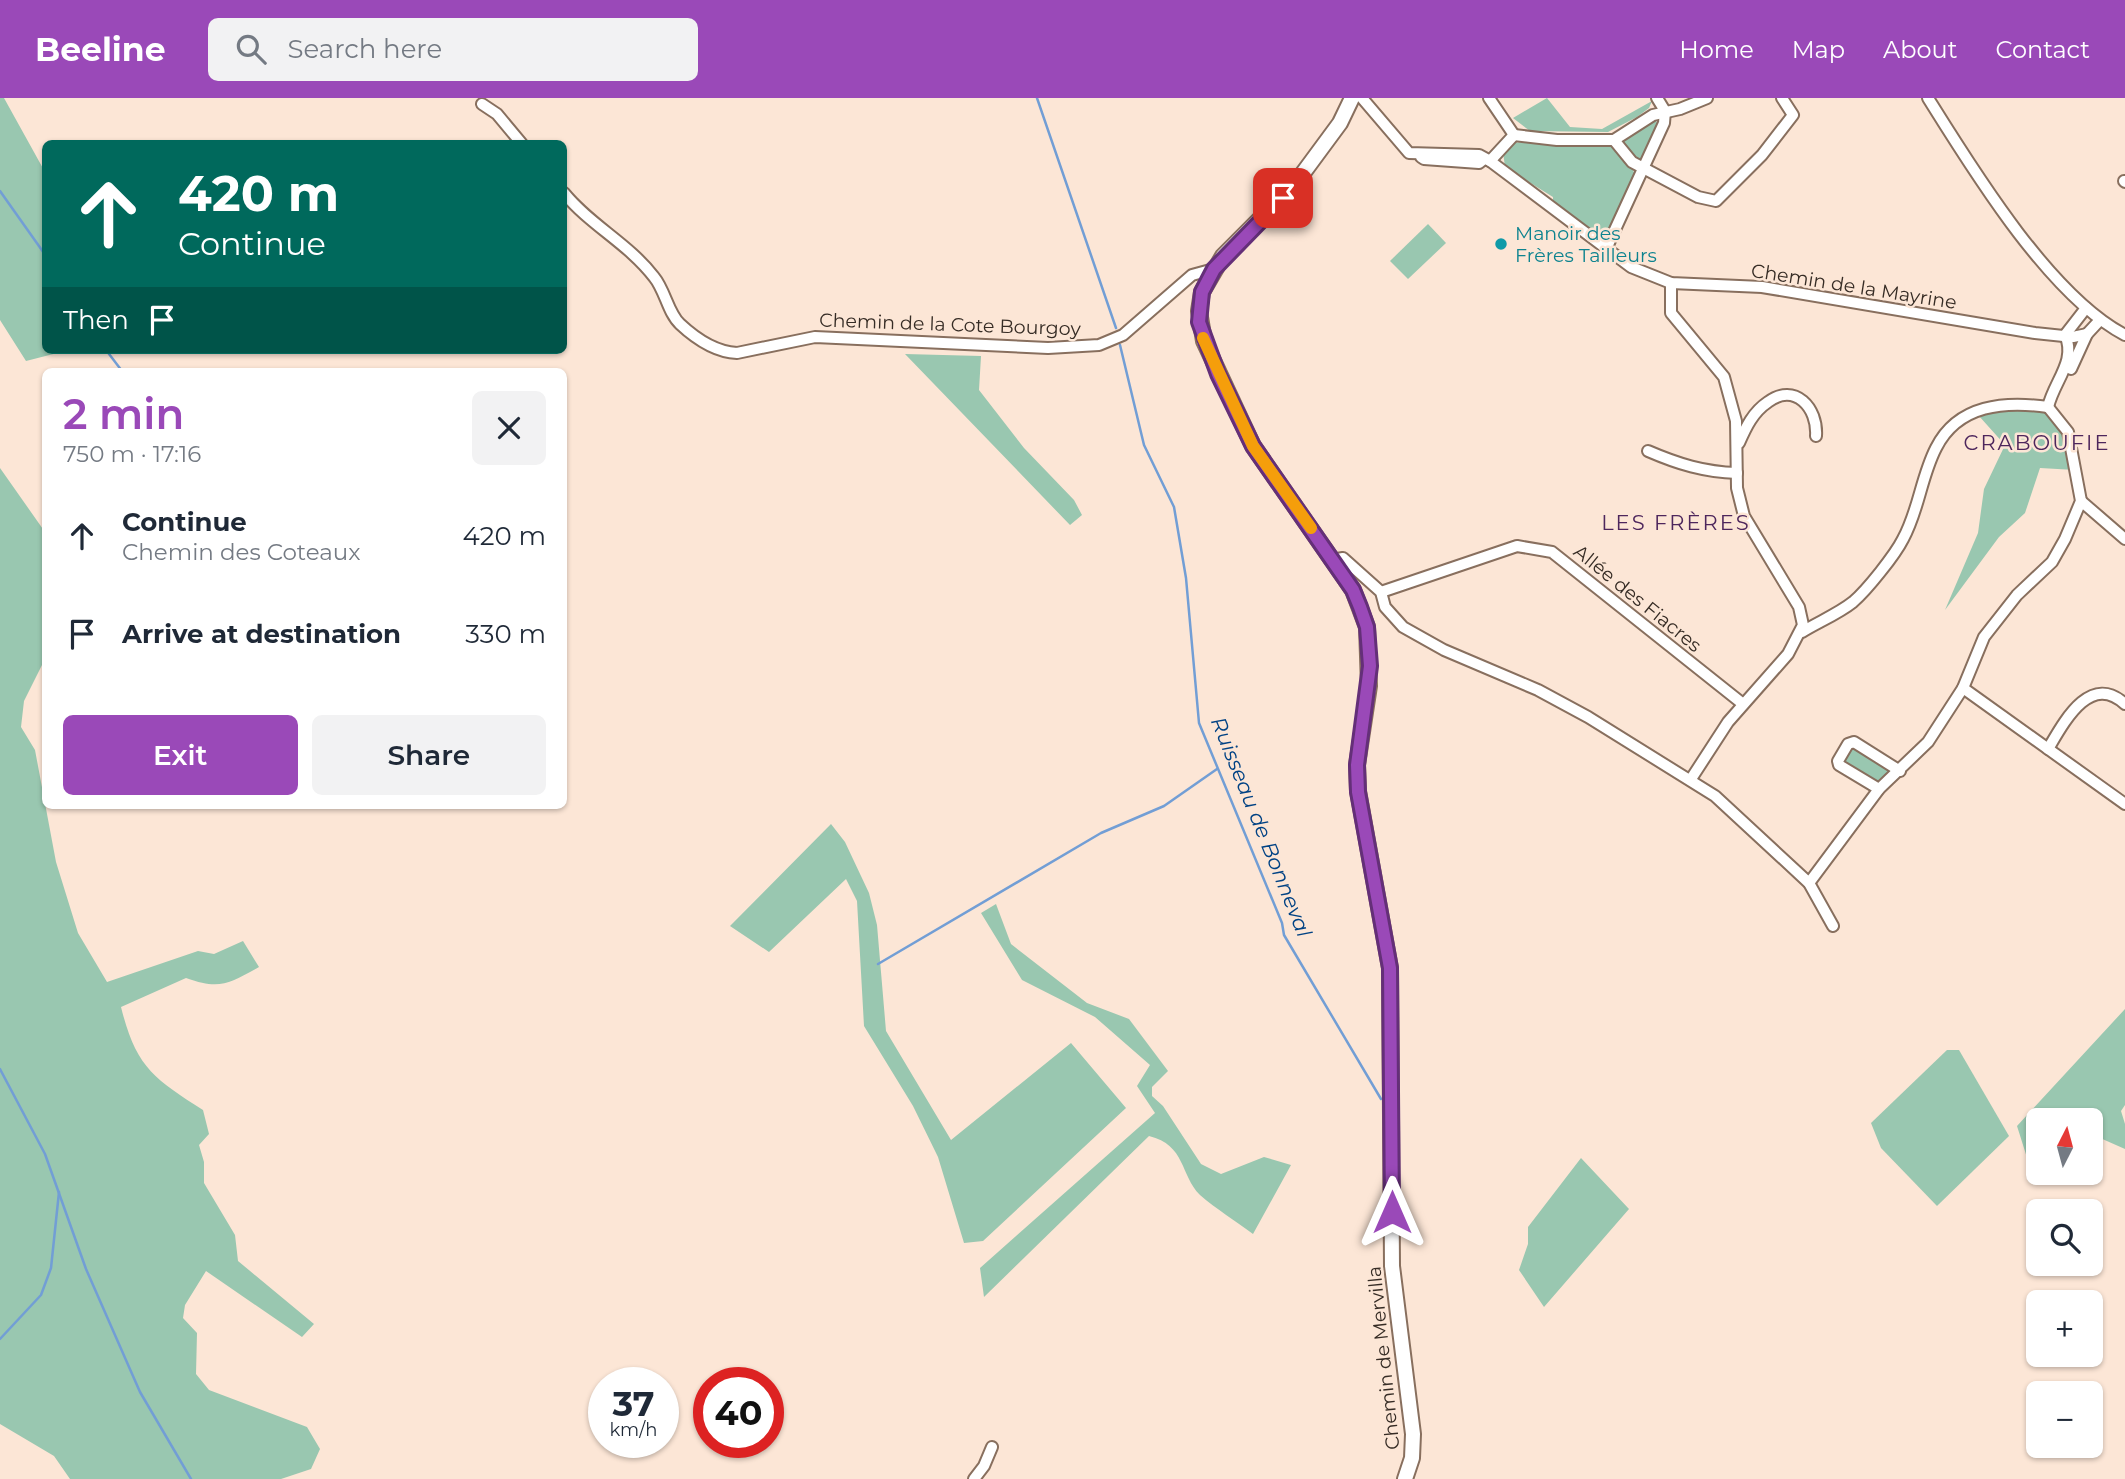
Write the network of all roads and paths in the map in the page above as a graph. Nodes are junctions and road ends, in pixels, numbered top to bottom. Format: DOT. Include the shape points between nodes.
graph roads {
  1 [pos="1352,98"];
  2 [pos="1362,98"];
  3 [pos="1489,98"];
  4 [pos="1657,98"];
  5 [pos="1707,98"];
  6 [pos="1782,98"];
  7 [pos="1928,98"];
  8 [pos="482,103"];
  9 [pos="1665,111"];
  10 [pos="1514,135"];
  11 [pos="519,140"];
  12 [pos="1614,141"];
  13 [pos="1487,160"];
  14 [pos="1645,168"];
  15 [pos="567,196"];
  16 [pos="1607,247"];
  17 [pos="1214,269"];
  18 [pos="1671,283"];
  19 [pos="2086,308"];
  20 [pos="2100,320"];
  21 [pos="2087,334"];
  22 [pos="2065,335"];
  23 [pos="2125,335"];
  24 [pos="2048,407"];
  25 [pos="1816,436"];
  26 [pos="1737,448"];
  27 [pos="1648,452"];
  28 [pos="1737,473"];
  29 [pos="2081,501"];
  30 [pos="2125,539"];
  31 [pos="1331,560"];
  32 [pos="1381,592"];
  33 [pos="1802,632"];
  34 [pos="1963,688"];
  35 [pos="1743,704"];
  36 [pos="2125,704"];
  37 [pos="2048,749"];
  38 [pos="1900,771"];
  39 [pos="1690,779"];
  40 [pos="1879,789"];
  41 [pos="2125,804"];
  42 [pos="1809,883"];
  43 [pos="1833,926"];
  44 [pos="992,1447"];
  45 [pos="974,1479"];
  46 [pos="1405,1479"];
  1 -- 17 [label="street, Chemin de Mervilla" via="1316,159"];
  2 -- 13 [label="street, Chemin de la Mayrine" via="1409,153 1479,155"];
  3 -- 10 [label="street"];
  4 -- 9 [label="street"];
  5 -- 9 [label="street"];
  6 -- 14 [label="street" via="1793,115 1762,155 1716,201 1698,197"];
  7 -- 19 [label="street" via="2009,220"];
  8 -- 11 [label="street"];
  9 -- 12 [label="street"];
  9 -- 14 [label="street"];
  10 -- 12 [label="street"];
  10 -- 13 [label="street"];
  12 -- 14 [label="street" via="1632,162"];
  13 -- 16 [label="street, Chemin de la Mayrine"];
  14 -- 16 [label="street"];
  15 -- 17 [label="street, Chemin de la Cote Bourgoy" via="656,278 677,321 727,353 815,337 1048,348 1099,345 1123,335 1192,275"];
  16 -- 18 [label="street, Chemin de la Mayrine" via="1631,267"];
  17 -- 31 [label="street, Chemin de Mervilla" via="1200,301 1204,341 1253,446"];
  18 -- 22 [label="street, Chemin de la Mayrine" via="1762,287 2035,334"];
  18 -- 26 [label="street" via="1671,313 1724,377 1736,421"];
  19 -- 20 [label="street"];
  19 -- 22 [label="street"];
  20 -- 21 [label="street"];
  20 -- 23 [label="street"];
  21 -- 22 [label="street, Chemin de la Mayrine"];
  21 -- 24 [label="street"];
  22 -- 24 [label="street" via="2070,357"];
  24 -- 29 [label="street" via="2068,432"];
  24 -- 33 [label="street" via="1997,403 1957,422 1936,448 1902,542 1853,601"];
  25 -- 26 [label="street" via="1813,409 1803,399 1787,394 1769,400 1750,419"];
  26 -- 28 [label="street"];
  27 -- 28 [label="street" via="1702,470"];
  28 -- 33 [label="street" via="1744,516 1799,607"];
  29 -- 30 [label="street"];
  29 -- 34 [label="street" via="2052,562 2017,595 1984,637"];
  31 -- 32 [label="street" via="1343,558"];
  31 -- 46 [label="street, Chemin de Mervilla" via="1367,627 1370,666 1357,765 1358,792 1387,943 1392,996 1392,1266 1413,1434"];
  32 -- 35 [label="street, Allée des Fiacres" via="1517,546 1552,552"];
  32 -- 39 [label="street" via="1385,607 1403,627 1548,695"];
  33 -- 35 [label="street"];
  34 -- 37 [label="street"];
  34 -- 38 [label="street" via="1928,742"];
  35 -- 39 [label="street"];
  36 -- 37 [label="street" via="2104,693 2090,695 2078,704"];
  37 -- 41 [label="street"];
  38 -- 40 [label="street"];
  38 -- 40 [label="street" via="1854,742 1848,744 1839,765"];
  39 -- 42 [label="street"];
  40 -- 42 [label="street"];
  42 -- 43 [label="street"];
  44 -- 45 [label="street"];
}
